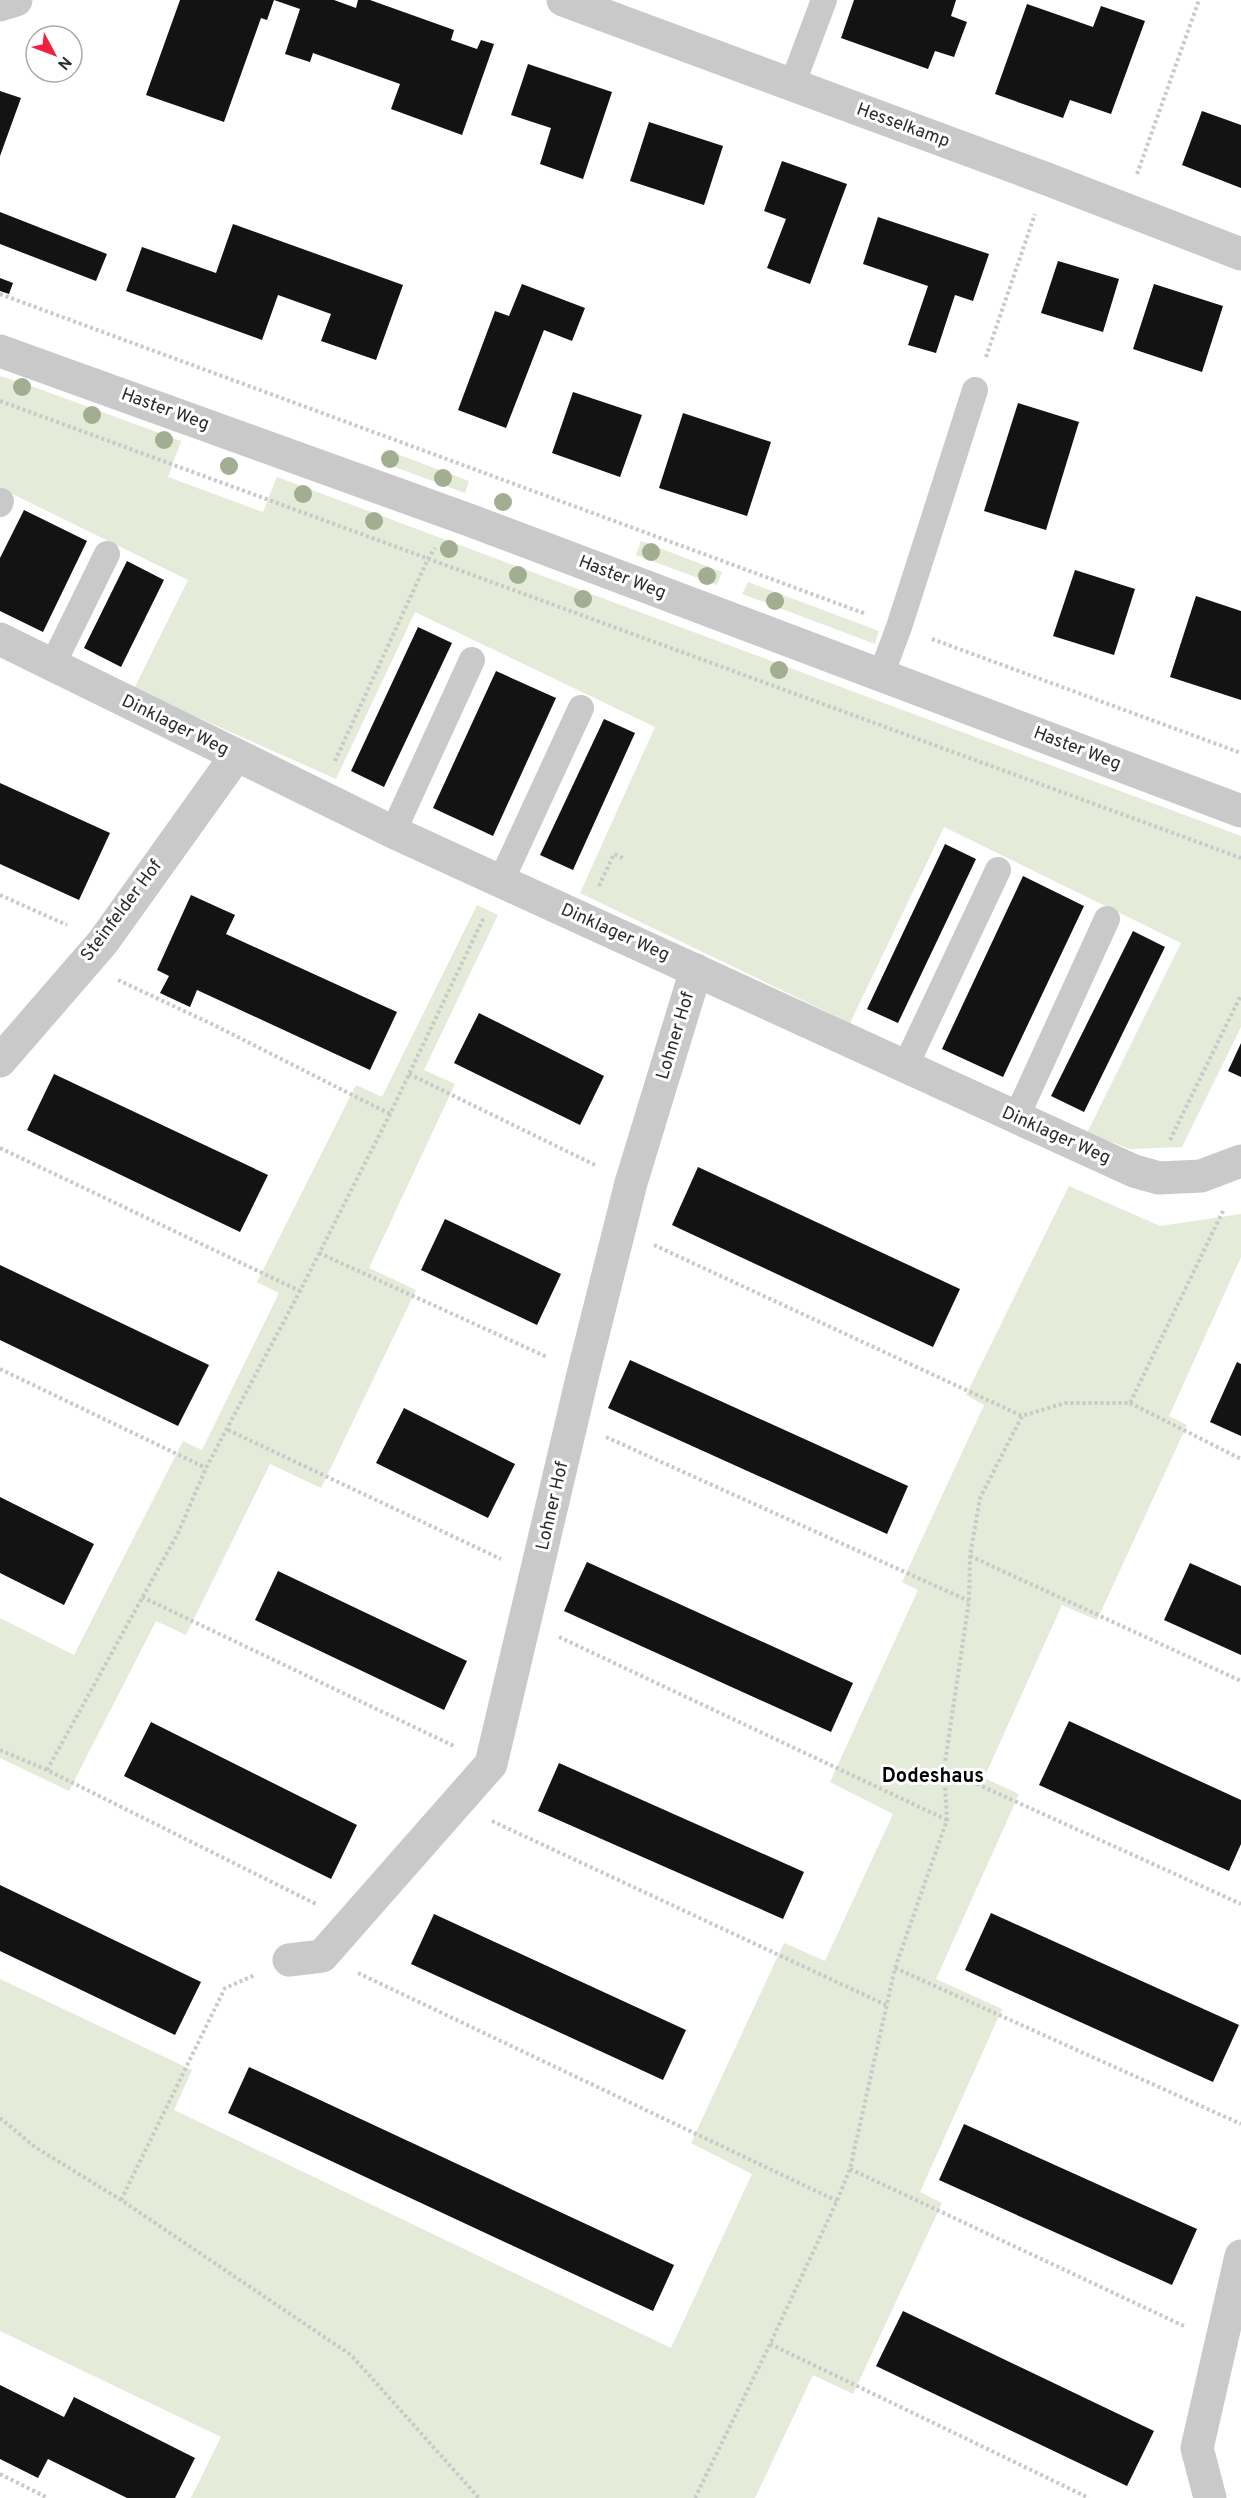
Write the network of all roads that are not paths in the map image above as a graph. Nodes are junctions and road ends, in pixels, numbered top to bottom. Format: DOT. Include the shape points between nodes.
graph roads {
  1 [pos="16,0"];
  2 [pos="563,0"];
  3 [pos="824,0"];
  4 [pos="0,5"];
  5 [pos="618,10"];
  6 [pos="792,85"];
  7 [pos="1241,254"];
  8 [pos="0,351"];
  9 [pos="975,390"];
  10 [pos="107,554"];
  11 [pos="0,639"];
  12 [pos="472,660"];
  13 [pos="52,666"];
  14 [pos="881,675"];
  15 [pos="581,708"];
  16 [pos="236,756"];
  17 [pos="1241,811"];
  18 [pos="393,832"];
  19 [pos="998,870"];
  20 [pos="501,881"];
  21 [pos="1107,919"];
  22 [pos="696,970"];
  23 [pos="0,1061"];
  24 [pos="905,1067"];
  25 [pos="1016,1118"];
  26 [pos="1241,1161"];
  27 [pos="289,1960"];
  28 [pos="1241,2256"];
  29 [pos="1210,2498"];
  1 -- 4 [label="street"];
  2 -- 5 [label="street, Hesselkamp"];
  3 -- 6 [label="lane"];
  5 -- 6 [label="street, Hesselkamp"];
  6 -- 7 [label="street, Hesselkamp"];
  8 -- 14 [label="street, Haster Weg" via="469,520"];
  9 -- 14 [label="lane"];
  10 -- 13 [label="lane"];
  11 -- 13 [label="street, Dinklager Weg"];
  12 -- 18 [label="lane"];
  13 -- 16 [label="street, Dinklager Weg"];
  14 -- 17 [label="street, Haster Weg"];
  15 -- 20 [label="lane"];
  16 -- 18 [label="street, Dinklager Weg"];
  16 -- 23 [label="street, Steinfelder Hof" via="93,953"];
  18 -- 20 [label="street, Dinklager Weg"];
  19 -- 24 [label="lane"];
  20 -- 22 [label="street, Dinklager Weg"];
  21 -- 25 [label="lane"];
  22 -- 24 [label="street, Dinklager Weg"];
  22 -- 27 [label="street, Lohner Hof" via="632,1183 491,1764 322,1956"];
  24 -- 25 [label="street, Dinklager Weg"];
  25 -- 26 [label="street, Dinklager Weg" via="1134,1171 1159,1178 1201,1176"];
  28 -- 29 [label="street" via="1197,2448"];
}
